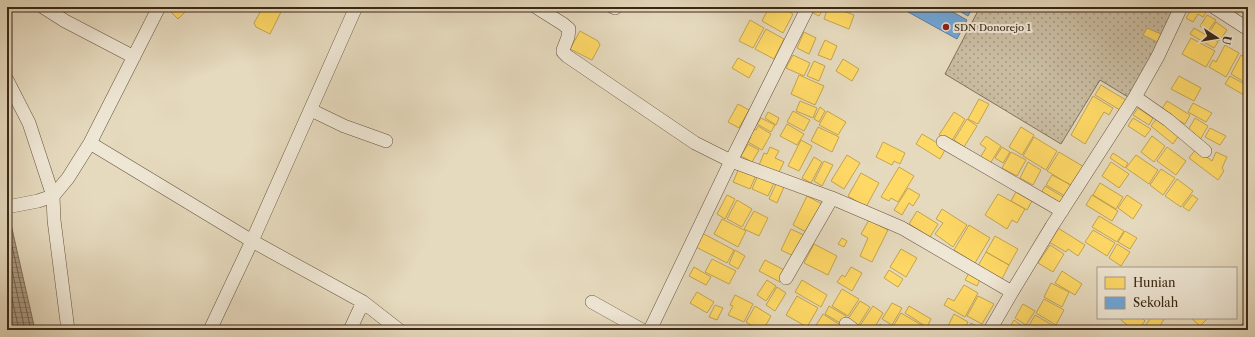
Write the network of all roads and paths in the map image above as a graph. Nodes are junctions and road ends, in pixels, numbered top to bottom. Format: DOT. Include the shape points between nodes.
graph roads {
  1 [pos="43,7"];
  2 [pos="159,7"];
  3 [pos="356,7"];
  4 [pos="536,7"];
  5 [pos="808,7"];
  6 [pos="1181,7"];
  7 [pos="1214,7"];
  8 [pos="1248,29"];
  9 [pos="134,57"];
  10 [pos="7,80"];
  11 [pos="1135,97"];
  12 [pos="311,110"];
  13 [pos="386,141"];
  14 [pos="943,142"];
  15 [pos="90,143"];
  16 [pos="1205,151"];
  17 [pos="731,161"];
  18 [pos="53,196"];
  19 [pos="832,198"];
  20 [pos="7,206"];
  21 [pos="1062,212"];
  22 [pos="252,241"];
  23 [pos="786,278"];
  24 [pos="1012,292"];
  25 [pos="363,302"];
  26 [pos="592,302"];
  27 [pos="68,330"];
  28 [pos="210,330"];
  29 [pos="350,330"];
  30 [pos="399,330"];
  31 [pos="642,330"];
  32 [pos="650,330"];
  33 [pos="990,330"];
  1 -- 9 [label="street"];
  2 -- 9 [label="street"];
  3 -- 12 [label="street"];
  4 -- 17 [label="street" via="569,29 562,50 567,56 695,143"];
  5 -- 17 [label="street"];
  6 -- 11 [label="street"];
  7 -- 8 [label="street"];
  9 -- 15 [label="street"];
  10 -- 18 [label="street" via="29,123"];
  11 -- 16 [label="street"];
  11 -- 21 [label="street"];
  12 -- 13 [label="street" via="344,126"];
  12 -- 22 [label="street"];
  14 -- 21 [label="street"];
  15 -- 18 [label="street"];
  15 -- 22 [label="street"];
  17 -- 19 [label="street"];
  17 -- 32 [label="street"];
  18 -- 20 [label="street"];
  18 -- 27 [label="street"];
  19 -- 23 [label="street"];
  19 -- 24 [label="street" via="902,228"];
  21 -- 24 [label="street"];
  22 -- 25 [label="street"];
  22 -- 28 [label="street"];
  24 -- 33 [label="street"];
  25 -- 29 [label="street"];
  25 -- 30 [label="street"];
  26 -- 31 [label="street"];
}
